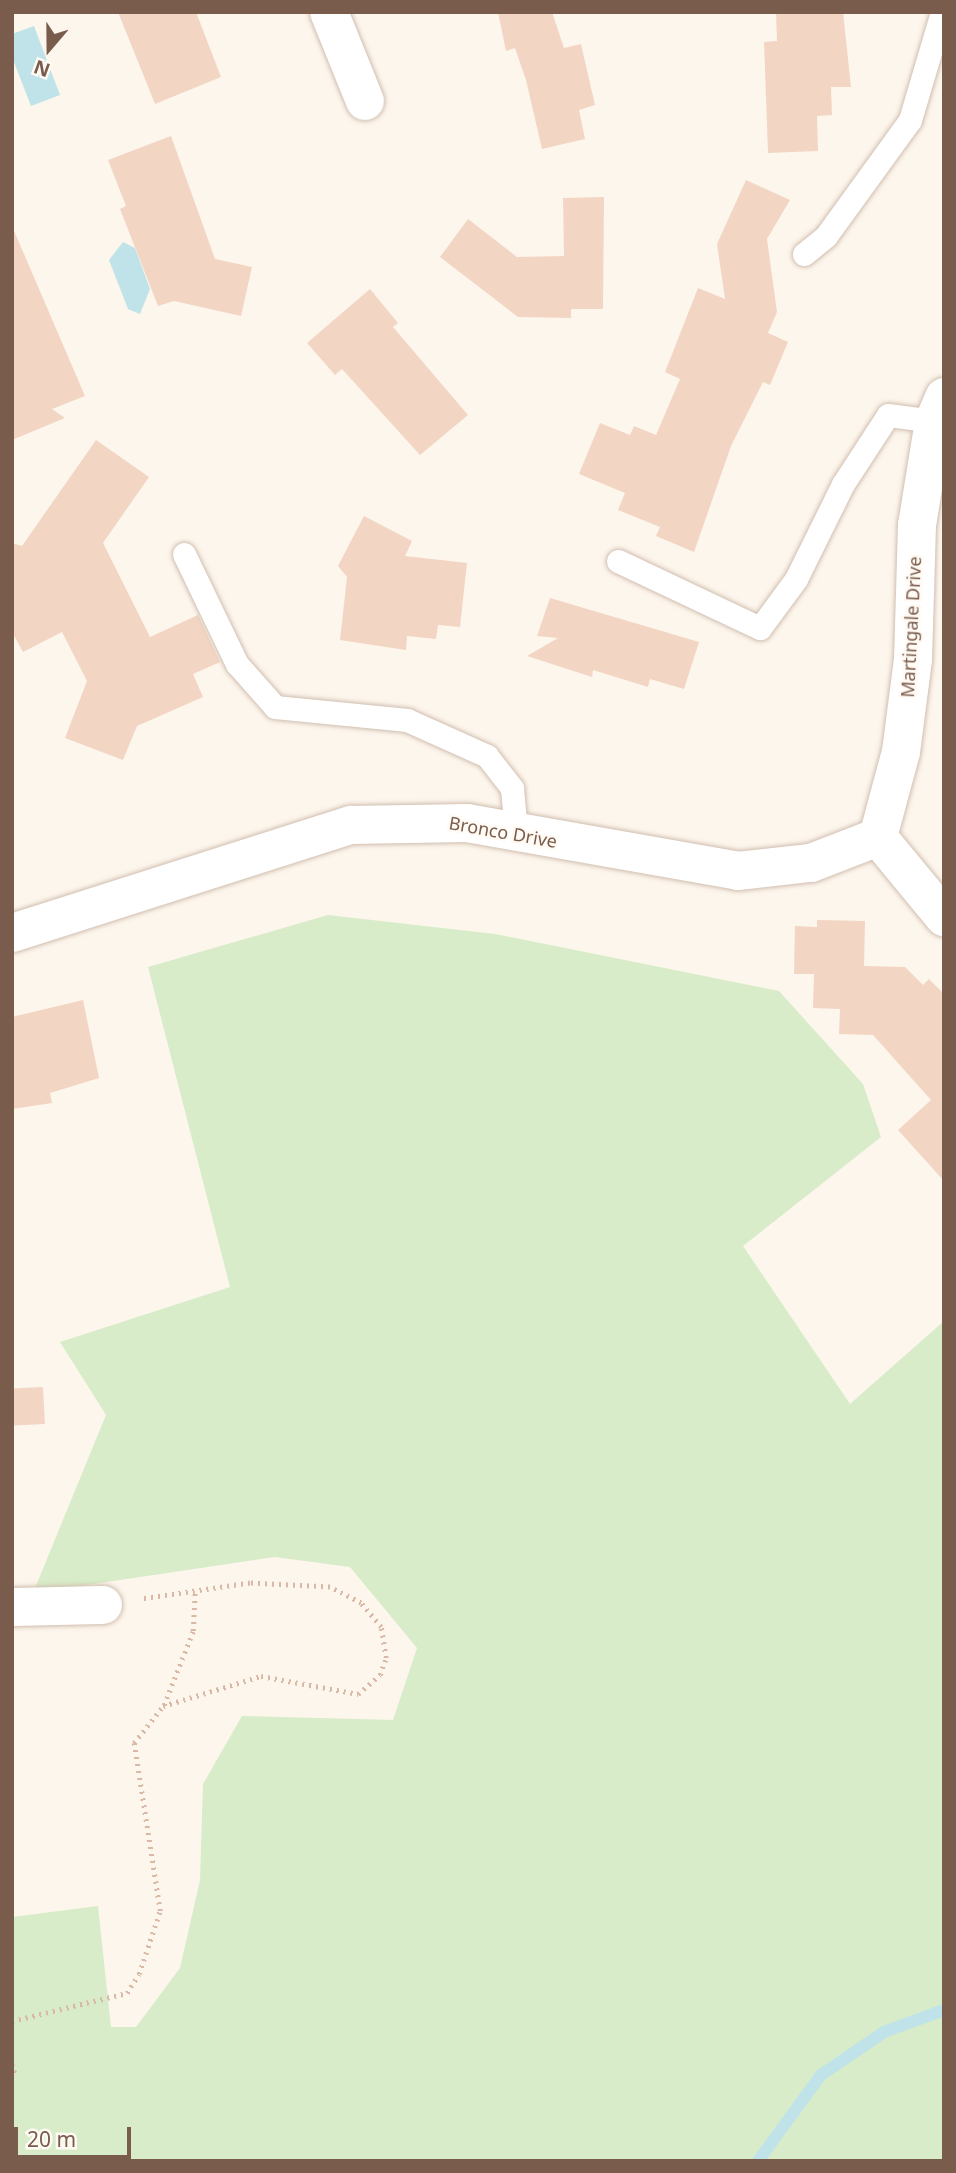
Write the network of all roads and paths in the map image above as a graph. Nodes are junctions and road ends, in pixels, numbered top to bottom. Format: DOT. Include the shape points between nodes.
graph roads {
  1 [pos="329,12"];
  2 [pos="942,12"];
  3 [pos="365,101"];
  4 [pos="804,254"];
  5 [pos="939,409"];
  6 [pos="184,554"];
  7 [pos="618,561"];
  8 [pos="516,833"];
  9 [pos="878,837"];
  10 [pos="944,917"];
  11 [pos="12,933"];
  12 [pos="195,1591"];
  13 [pos="103,1605"];
  14 [pos="12,1607"];
  15 [pos="163,1706"];
  16 [pos="12,2021"];
  17 [pos="12,2064"];
  18 [pos="16,2076"];
  1 -- 3 [label="street"];
  2 -- 4 [label="lane" via="911,120 826,236"];
  5 -- 7 [label="lane" via="888,415 843,484 796,579 760,628"];
  5 -- 9 [label="street, Martingale Drive" via="917,525 913,660 901,751"];
  6 -- 8 [label="lane" via="237,664 275,707 407,720 487,756 512,788"];
  8 -- 9 [label="street, Bronco Drive" via="738,872 811,863"];
  8 -- 11 [label="street, Bronco Drive" via="467,823 351,825"];
  9 -- 10 [label="street"];
  12 -- 13 [label="path"];
  12 -- 15 [label="path" via="192,1631"];
  12 -- 15 [label="path" via="250,1583 330,1587 361,1603 381,1627 386,1658 380,1675 358,1694 261,1676"];
  13 -- 14 [label="street"];
  15 -- 16 [label="path" via="134,1743 160,1910 139,1974 127,1993"];
  17 -- 18 [label="path"];
}
